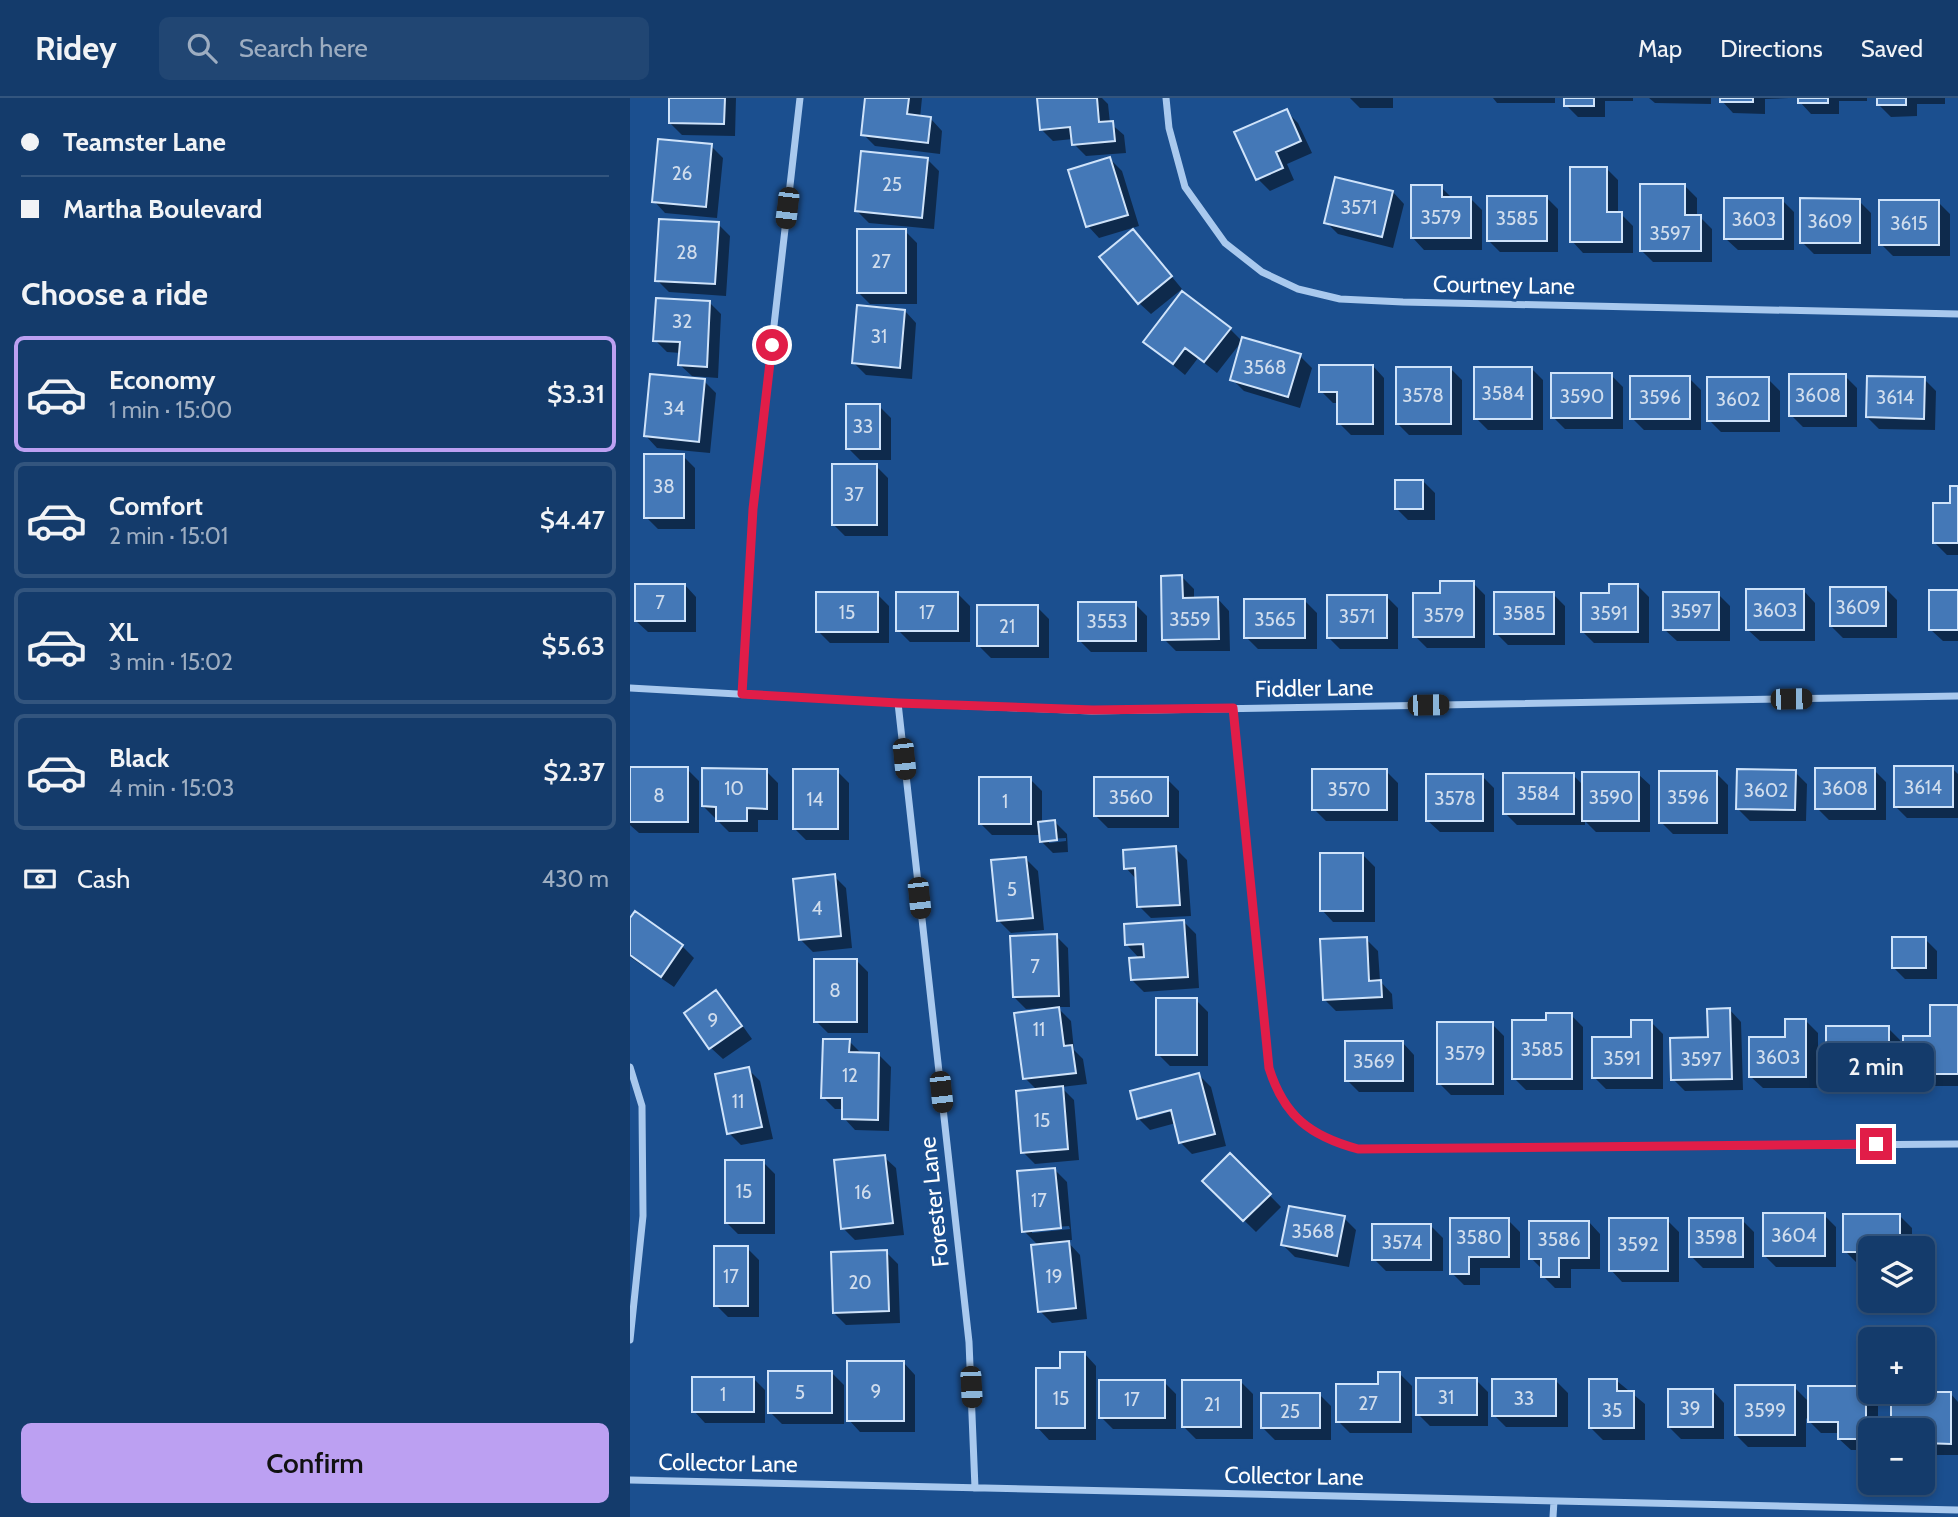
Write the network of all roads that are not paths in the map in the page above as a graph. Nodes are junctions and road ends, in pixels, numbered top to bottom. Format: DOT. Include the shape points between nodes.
graph roads {
  1 [pos="800,98"];
  2 [pos="1166,98"];
  3 [pos="1958,314"];
  4 [pos="630,688"];
  5 [pos="742,694"];
  6 [pos="1958,696"];
  7 [pos="898,703"];
  8 [pos="1233,708"];
  9 [pos="630,1067"];
  10 [pos="1958,1144"];
  11 [pos="630,1339"];
  12 [pos="630,1480"];
  13 [pos="975,1488"];
  14 [pos="1554,1500"];
  15 [pos="1878,1508"];
  16 [pos="1958,1510"];
  17 [pos="1553,1517"];
  18 [pos="1878,1517"];
  1 -- 5 [label="street" via="753,509"];
  2 -- 3 [label="street, Courtney Lane" via="1185,187 1226,243 1262,272 1298,289 1340,299 1402,302"];
  4 -- 5 [label="street, Fiddler Lane"];
  5 -- 7 [label="street, Fiddler Lane"];
  6 -- 8 [label="street, Fiddler Lane"];
  7 -- 8 [label="street, Fiddler Lane" via="1093,710"];
  7 -- 13 [label="street, Forester Lane" via="969,1342"];
  8 -- 10 [label="street" via="1269,1068 1275,1089 1292,1115 1328,1141 1358,1149"];
  9 -- 11 [label="street" via="642,1106 643,1216"];
  12 -- 13 [label="street, Collector Lane"];
  13 -- 14 [label="street, Collector Lane"];
  14 -- 15 [label="street, Collector Lane"];
  14 -- 17 [label="street"];
  15 -- 16 [label="street, Collector Lane"];
  15 -- 18 [label="street"];
}
